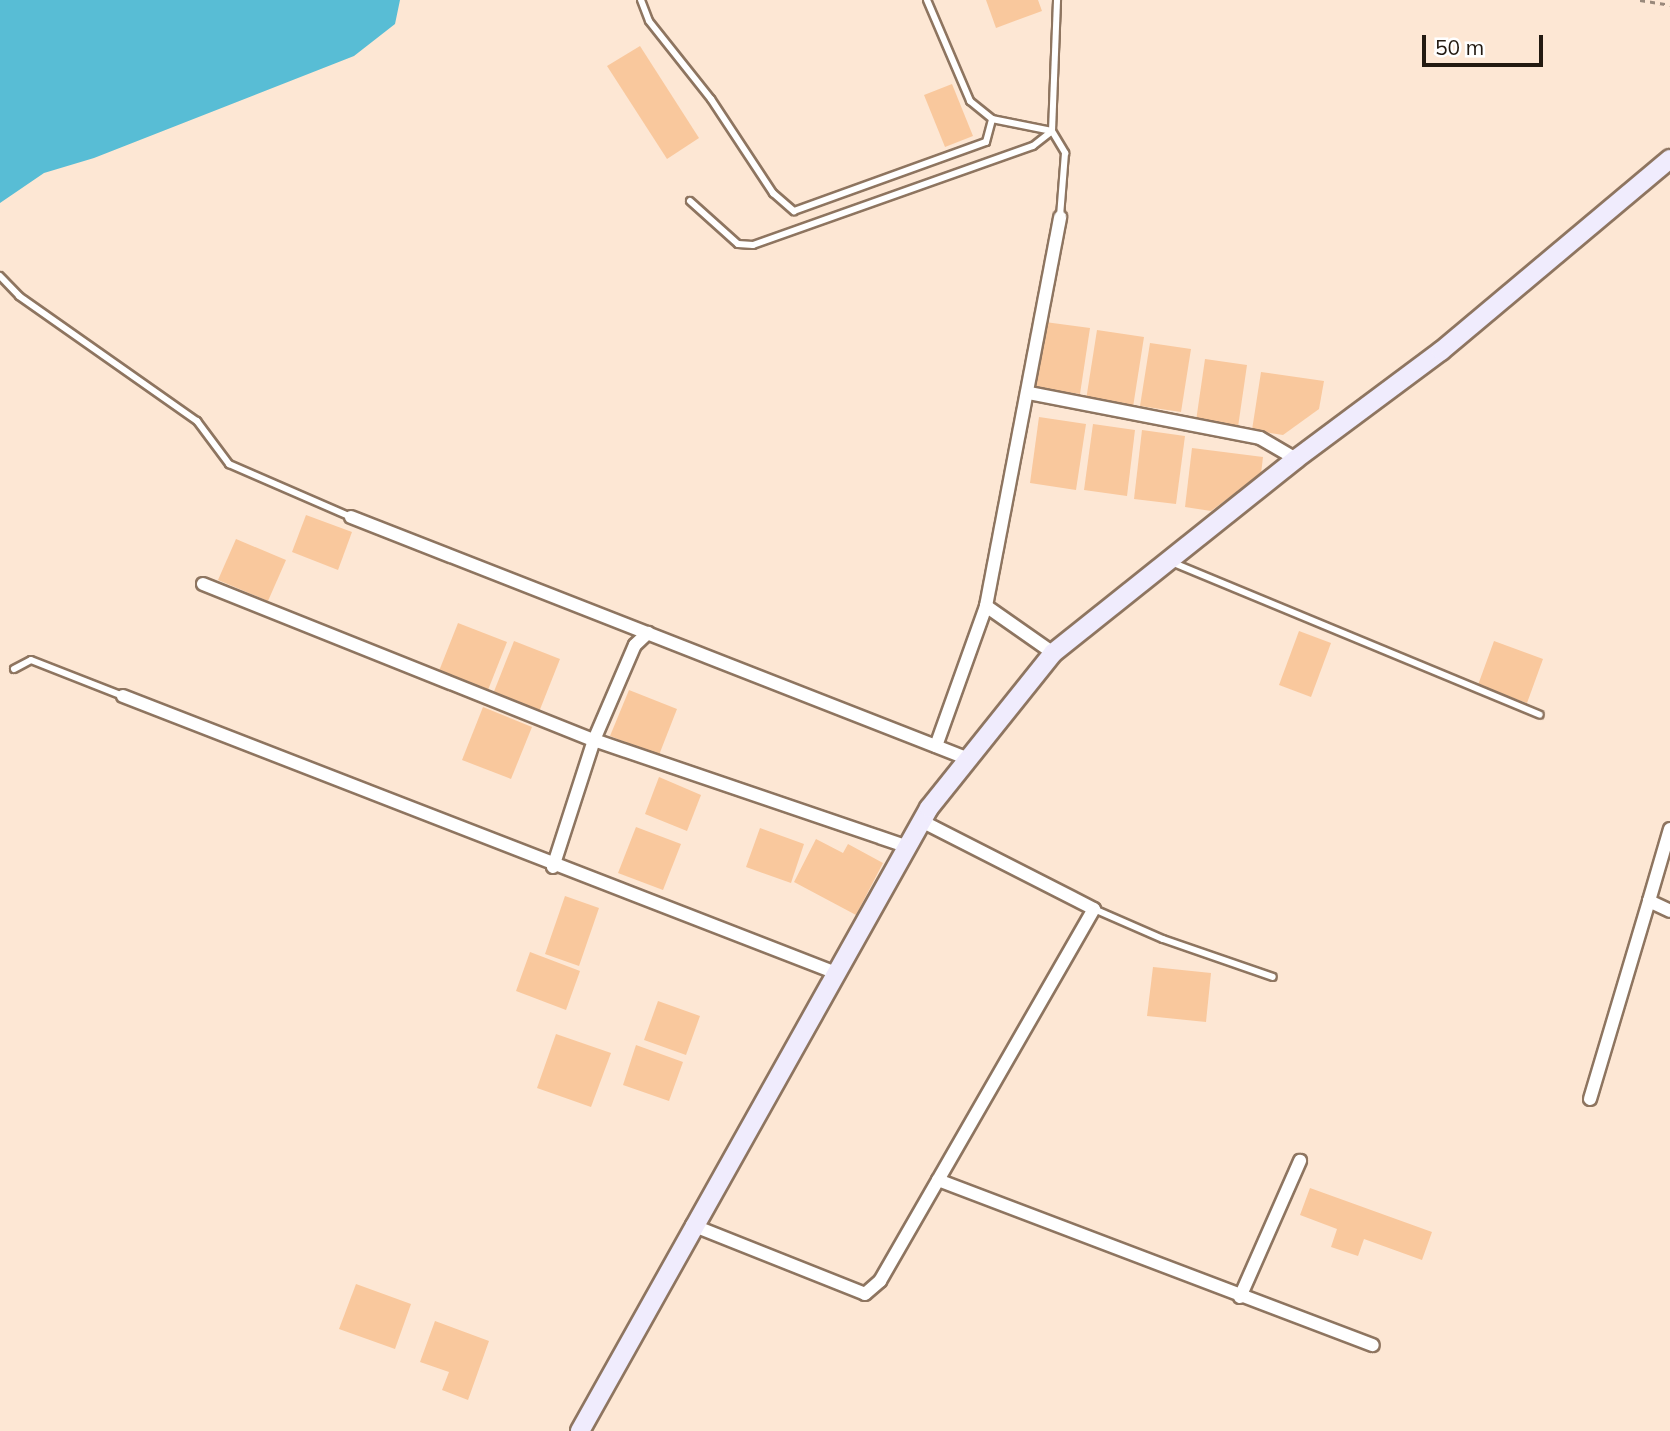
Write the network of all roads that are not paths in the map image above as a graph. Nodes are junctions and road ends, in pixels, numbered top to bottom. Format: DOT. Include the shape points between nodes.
graph roads {
  1 [pos="641,0"];
  2 [pos="927,0"];
  3 [pos="1057,0"];
  4 [pos="992,119"];
  5 [pos="1052,131"];
  6 [pos="1670,159"];
  7 [pos="690,201"];
  8 [pos="1060,216"];
  9 [pos="0,276"];
  10 [pos="1029,393"];
  11 [pos="1296,459"];
  12 [pos="351,517"];
  13 [pos="1169,562"];
  14 [pos="203,584"];
  15 [pos="986,606"];
  16 [pos="648,633"];
  17 [pos="1053,653"];
  18 [pos="14,669"];
  19 [pos="123,696"];
  20 [pos="1540,715"];
  21 [pos="594,740"];
  22 [pos="936,746"];
  23 [pos="966,758"];
  24 [pos="921,821"];
  25 [pos="1670,829"];
  26 [pos="906,846"];
  27 [pos="553,867"];
  28 [pos="1649,901"];
  29 [pos="1094,909"];
  30 [pos="1670,911"];
  31 [pos="836,973"];
  32 [pos="1273,977"];
  33 [pos="1590,1099"];
  34 [pos="1300,1161"];
  35 [pos="938,1180"];
  36 [pos="692,1225"];
  37 [pos="1240,1297"];
  38 [pos="1373,1345"];
  39 [pos="580,1431"];
  1 -- 4 [label="lane" via="649,21 711,99 773,193 794,211 986,142"];
  2 -- 4 [label="lane" via="970,101"];
  3 -- 5 [label="lane"];
  4 -- 5 [label="lane"];
  5 -- 7 [label="lane" via="1033,146 753,245 738,244"];
  5 -- 8 [label="lane" via="1065,153"];
  6 -- 11 [label="main road" via="1441,352"];
  8 -- 10 [label="street"];
  9 -- 12 [label="lane" via="19,296 197,421 229,464"];
  10 -- 11 [label="street" via="1260,438"];
  10 -- 15 [label="street"];
  11 -- 13 [label="main road"];
  12 -- 16 [label="street"];
  13 -- 17 [label="main road"];
  13 -- 20 [label="lane"];
  14 -- 21 [label="street"];
  15 -- 17 [label="street"];
  15 -- 22 [label="street"];
  16 -- 21 [label="street" via="635,645"];
  16 -- 22 [label="street"];
  17 -- 23 [label="main road"];
  18 -- 19 [label="lane" via="31,660"];
  19 -- 27 [label="street"];
  21 -- 26 [label="street"];
  21 -- 27 [label="street"];
  22 -- 23 [label="street"];
  23 -- 24 [label="main road"];
  24 -- 26 [label="main road"];
  24 -- 29 [label="street"];
  25 -- 28 [label="street"];
  26 -- 31 [label="main road"];
  27 -- 31 [label="street"];
  28 -- 30 [label="street"];
  28 -- 33 [label="street"];
  29 -- 32 [label="lane" via="1163,939"];
  29 -- 35 [label="street"];
  31 -- 36 [label="main road"];
  34 -- 37 [label="street"];
  35 -- 36 [label="street" via="880,1281 865,1294"];
  35 -- 37 [label="street"];
  36 -- 39 [label="main road"];
  37 -- 38 [label="street"];
}
